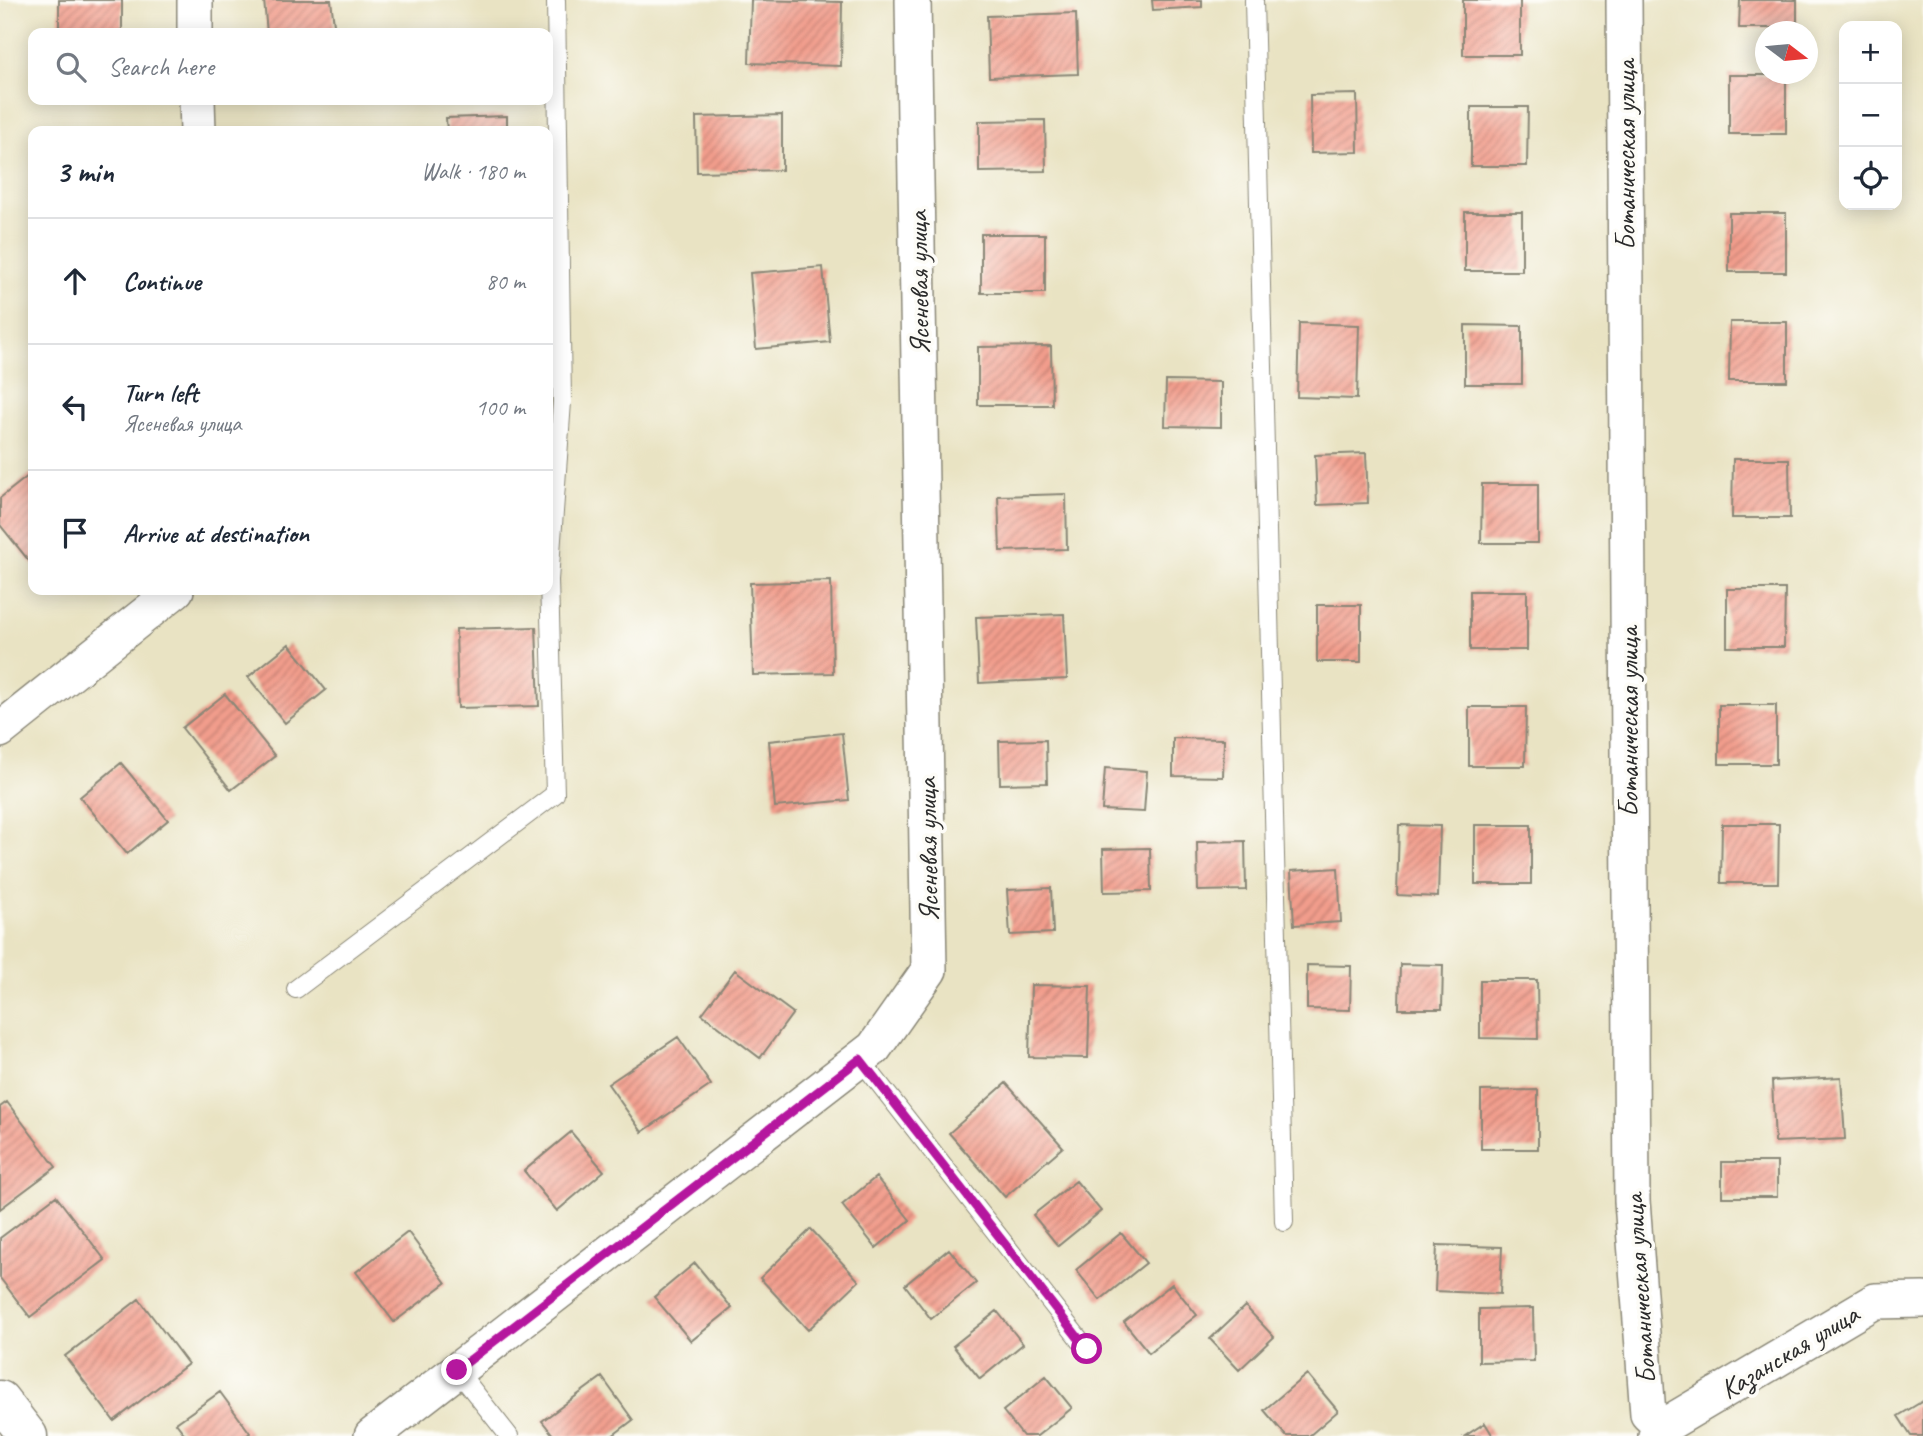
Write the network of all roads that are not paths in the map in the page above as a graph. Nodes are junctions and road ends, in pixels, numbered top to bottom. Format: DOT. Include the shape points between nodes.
graph roads {
  1 [pos="195,0"];
  2 [pos="556,0"];
  3 [pos="913,0"];
  4 [pos="1254,0"];
  5 [pos="1623,0"];
  6 [pos="195,28"];
  7 [pos="197,105"];
  8 [pos="198,126"];
  9 [pos="553,525"];
  10 [pos="170,595"];
  11 [pos="549,595"];
  12 [pos="0,730"];
  13 [pos="296,989"];
  14 [pos="860,1059"];
  15 [pos="1284,1222"];
  16 [pos="1923,1300"];
  17 [pos="1087,1349"];
  18 [pos="457,1370"];
  19 [pos="0,1400"];
  20 [pos="1659,1432"];
  21 [pos="28,1436"];
  22 [pos="372,1436"];
  23 [pos="509,1436"];
  1 -- 6 [label="street"];
  2 -- 9 [label="lane" via="562,402"];
  3 -- 14 [label="street, Ясеневая улица" via="929,970 874,1048"];
  4 -- 15 [label="lane"];
  5 -- 20 [label="street, Ботаническая улица" via="1632,1201 1648,1414"];
  7 -- 8 [label="street"];
  10 -- 12 [label="street"];
  11 -- 13 [label="lane" via="555,794"];
  14 -- 17 [label="lane"];
  14 -- 18 [label="street, Ясеневая улица"];
  16 -- 20 [label="street, Казанская улица" via="1875,1301"];
  18 -- 22 [label="street, Ясеневая улица"];
  18 -- 23 [label="lane"];
  19 -- 21 [label="street"];
}
